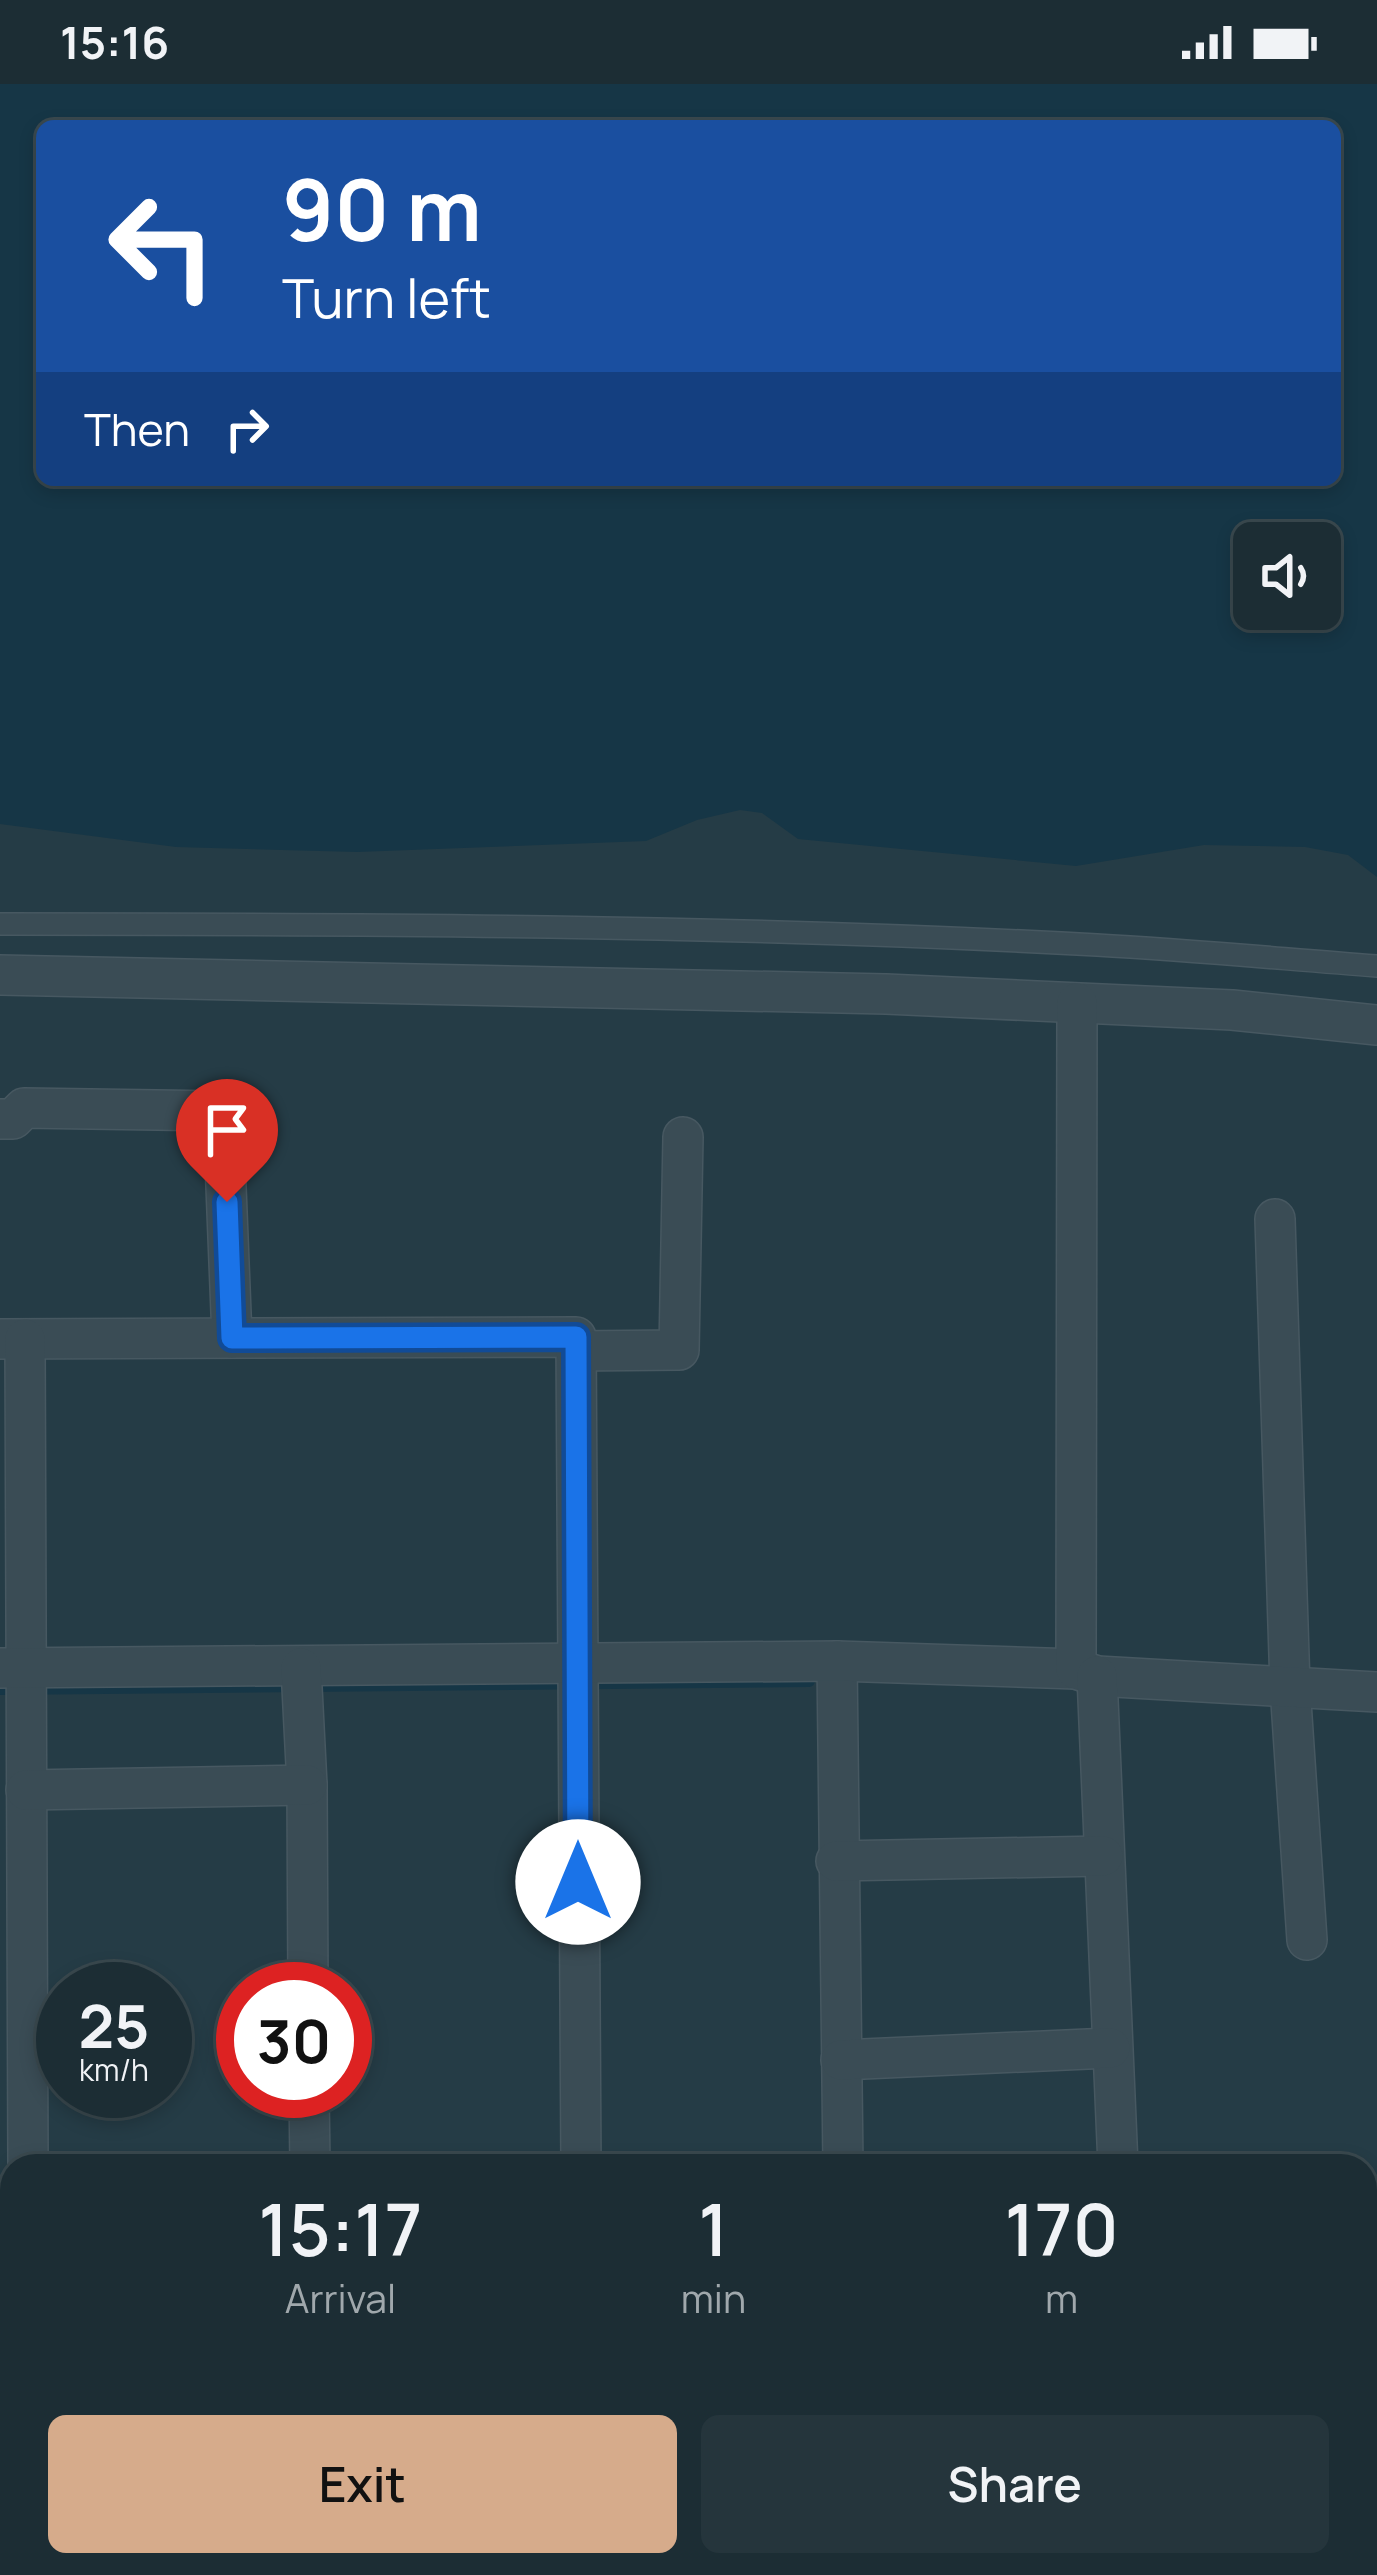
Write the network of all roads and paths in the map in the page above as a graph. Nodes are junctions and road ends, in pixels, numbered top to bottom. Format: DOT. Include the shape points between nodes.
graph roads {
  1 [pos="0,925"];
  2 [pos="1377,966"];
  3 [pos="0,975"];
  4 [pos="1077,1004"];
  5 [pos="1377,1025"];
  6 [pos="0,1119"];
  7 [pos="683,1137"];
  8 [pos="1275,1219"];
  9 [pos="232,1338"];
  10 [pos="12,1339"];
  11 [pos="576,1351"];
  12 [pos="1087,1672"];
  13 [pos="836,1675"];
  14 [pos="577,1678"];
  15 [pos="19,1679"];
  16 [pos="302,1681"];
  17 [pos="1289,1687"];
  18 [pos="1377,1692"];
  19 [pos="18,1783"];
  20 [pos="307,1785"];
  21 [pos="1103,1856"];
  22 [pos="836,1861"];
  23 [pos="1307,1940"];
  24 [pos="308,1962"];
  25 [pos="1110,2048"];
  26 [pos="841,2060"];
  27 [pos="309,2118"];
  28 [pos="28,2154"];
  29 [pos="310,2154"];
  30 [pos="581,2154"];
  31 [pos="843,2154"];
  32 [pos="1117,2154"];
  1 -- 2 [label="lane" via="770,934 1096,945"];
  3 -- 4 [label="street"];
  4 -- 5 [label="street"];
  4 -- 12 [label="street"];
  6 -- 9 [label="street" via="23,1108 223,1111"];
  7 -- 11 [label="street" via="679,1350"];
  8 -- 17 [label="street"];
  9 -- 10 [label="street"];
  9 -- 11 [label="street" via="576,1337"];
  10 -- 15 [label="street"];
  11 -- 14 [label="street"];
  12 -- 13 [label="street"];
  12 -- 17 [label="street"];
  12 -- 21 [label="street"];
  13 -- 14 [label="street"];
  13 -- 22 [label="street"];
  14 -- 16 [label="street"];
  14 -- 30 [label="street"];
  15 -- 16 [label="street"];
  15 -- 19 [label="street"];
  16 -- 20 [label="street"];
  17 -- 18 [label="street"];
  17 -- 23 [label="street"];
  19 -- 20 [label="street"];
  19 -- 28 [label="street"];
  20 -- 24 [label="street"];
  21 -- 22 [label="street"];
  21 -- 25 [label="street"];
  22 -- 26 [label="street"];
  25 -- 26 [label="street"];
  25 -- 32 [label="street"];
  26 -- 31 [label="street"];
  27 -- 29 [label="street"];
}
